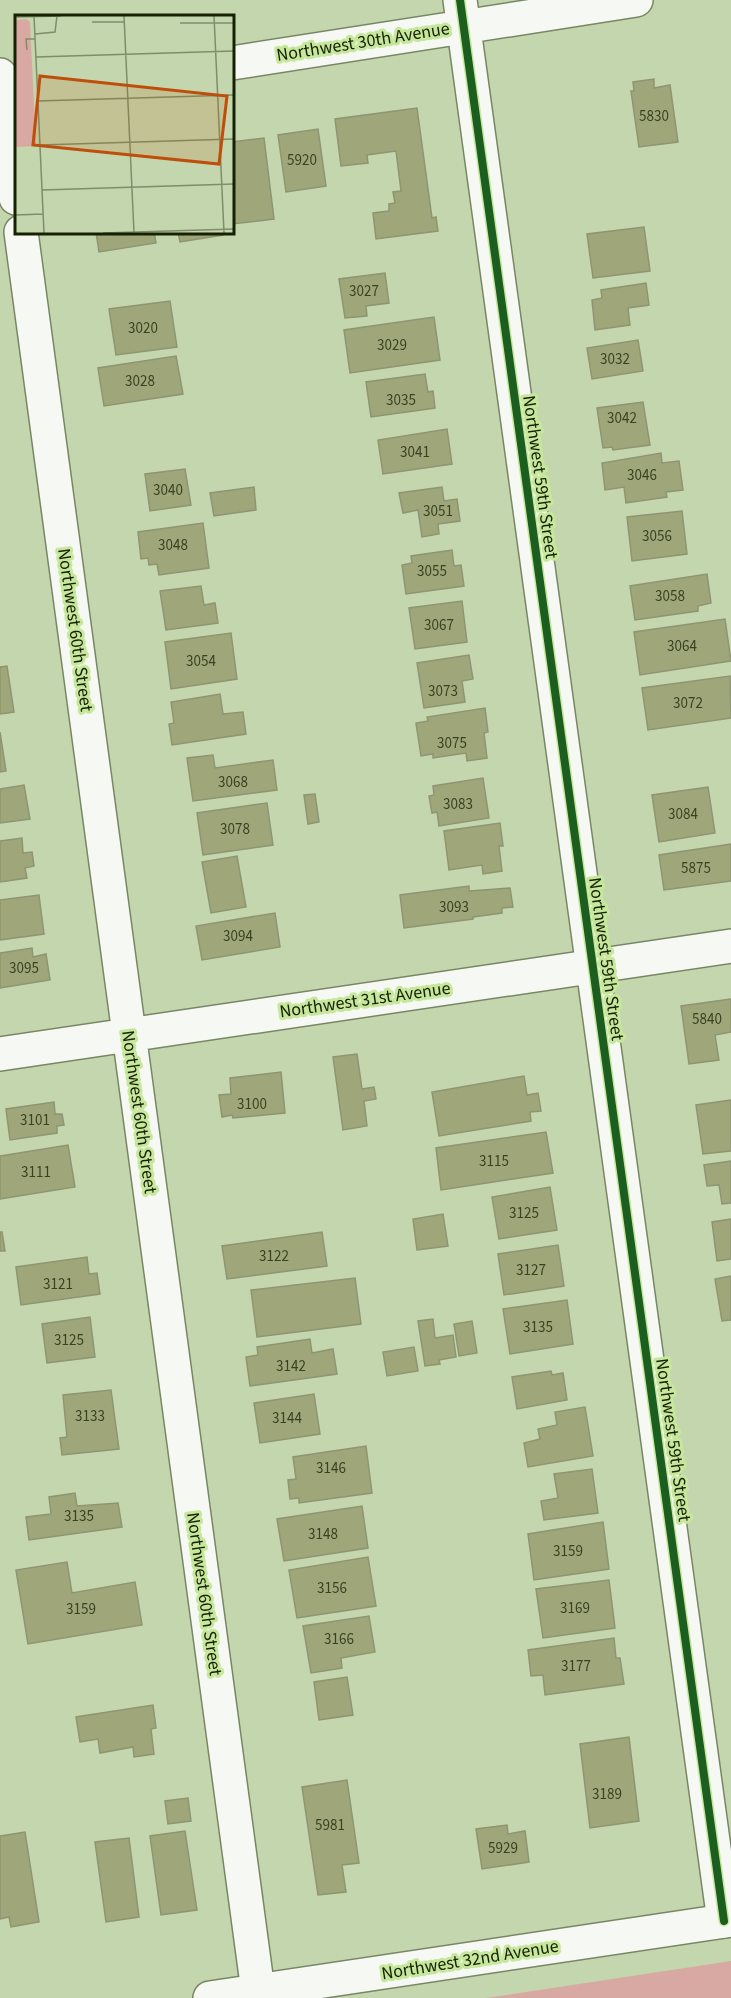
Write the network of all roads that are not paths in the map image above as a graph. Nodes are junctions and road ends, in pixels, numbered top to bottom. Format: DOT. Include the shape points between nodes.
graph roads {
  1 [pos="636,0"];
  2 [pos="462,13"];
  3 [pos="234,63"];
  4 [pos="5,92"];
  5 [pos="15,188"];
  6 [pos="21,234"];
  7 [pos="731,946"];
  8 [pos="592,966"];
  9 [pos="129,1035"];
  10 [pos="0,1054"];
  11 [pos="727,1921"];
  12 [pos="258,1991"];
  13 [pos="210,1998"];
  1 -- 2 [label="street, Northwest 30th Avenue"];
  2 -- 3 [label="street, Northwest 30th Avenue"];
  2 -- 8 [label="street, Northwest 59th Street"];
  4 -- 5 [label="street"];
  6 -- 9 [label="street, Northwest 60th Street"];
  7 -- 8 [label="street, Northwest 31st Avenue"];
  8 -- 9 [label="street, Northwest 31st Avenue"];
  8 -- 11 [label="street, Northwest 59th Street"];
  9 -- 10 [label="street, Northwest 31st Avenue"];
  9 -- 12 [label="street, Northwest 60th Street"];
  11 -- 12 [label="street, Northwest 32nd Avenue"];
  12 -- 13 [label="street, Northwest 32nd Avenue"];
}
